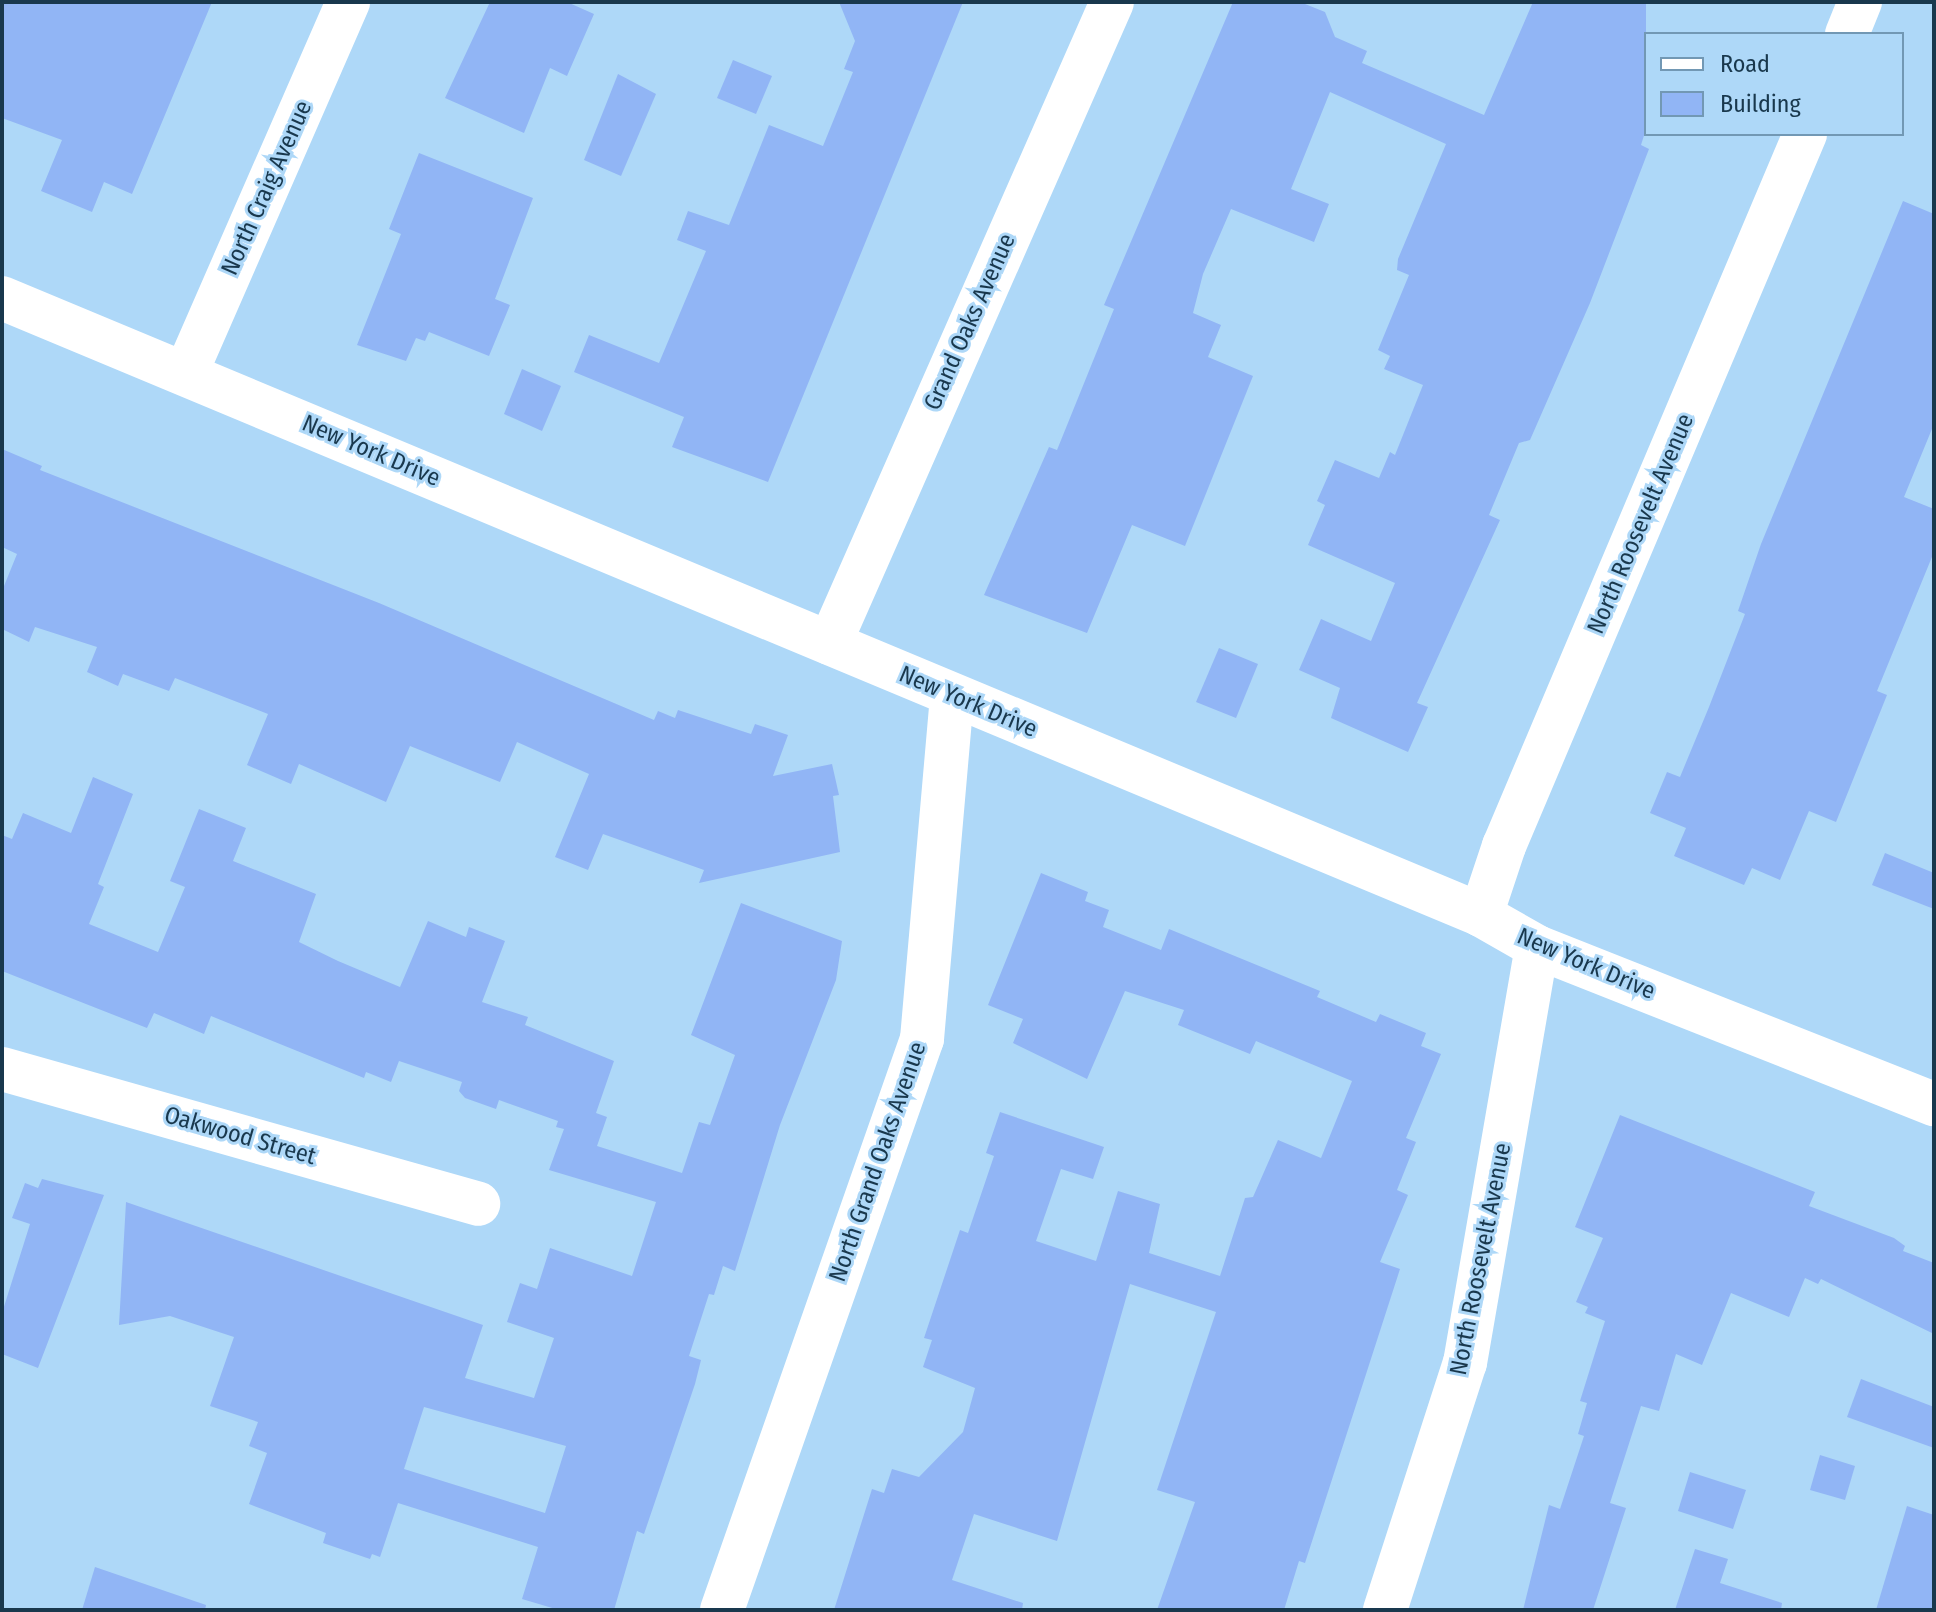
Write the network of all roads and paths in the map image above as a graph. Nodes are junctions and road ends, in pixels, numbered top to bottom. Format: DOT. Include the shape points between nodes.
graph roads {
  1 [pos="348,2"];
  2 [pos="1112,2"];
  3 [pos="1860,2"];
  4 [pos="1848,32"];
  5 [pos="1804,136"];
  6 [pos="2,298"];
  7 [pos="186,373"];
  8 [pos="830,643"];
  9 [pos="952,696"];
  10 [pos="1481,915"];
  11 [pos="1537,947"];
  12 [pos="2,1069"];
  13 [pos="1934,1104"];
  14 [pos="478,1204"];
  15 [pos="722,1610"];
  16 [pos="1385,1610"];
  1 -- 7 [label="street, North Craig Avenue"];
  2 -- 8 [label="street, Grand Oaks Avenue"];
  3 -- 4 [label="street"];
  5 -- 10 [label="street, North Roosevelt Avenue" via="1504,846"];
  6 -- 7 [label="street, New York Drive"];
  7 -- 8 [label="street, New York Drive"];
  8 -- 9 [label="street, New York Drive"];
  9 -- 10 [label="street, New York Drive"];
  9 -- 15 [label="street, North Grand Oaks Avenue" via="922,1039"];
  10 -- 11 [label="street, New York Drive"];
  11 -- 13 [label="street, New York Drive"];
  11 -- 16 [label="street, North Roosevelt Avenue" via="1465,1363"];
  12 -- 14 [label="street, Oakwood Street"];
}
